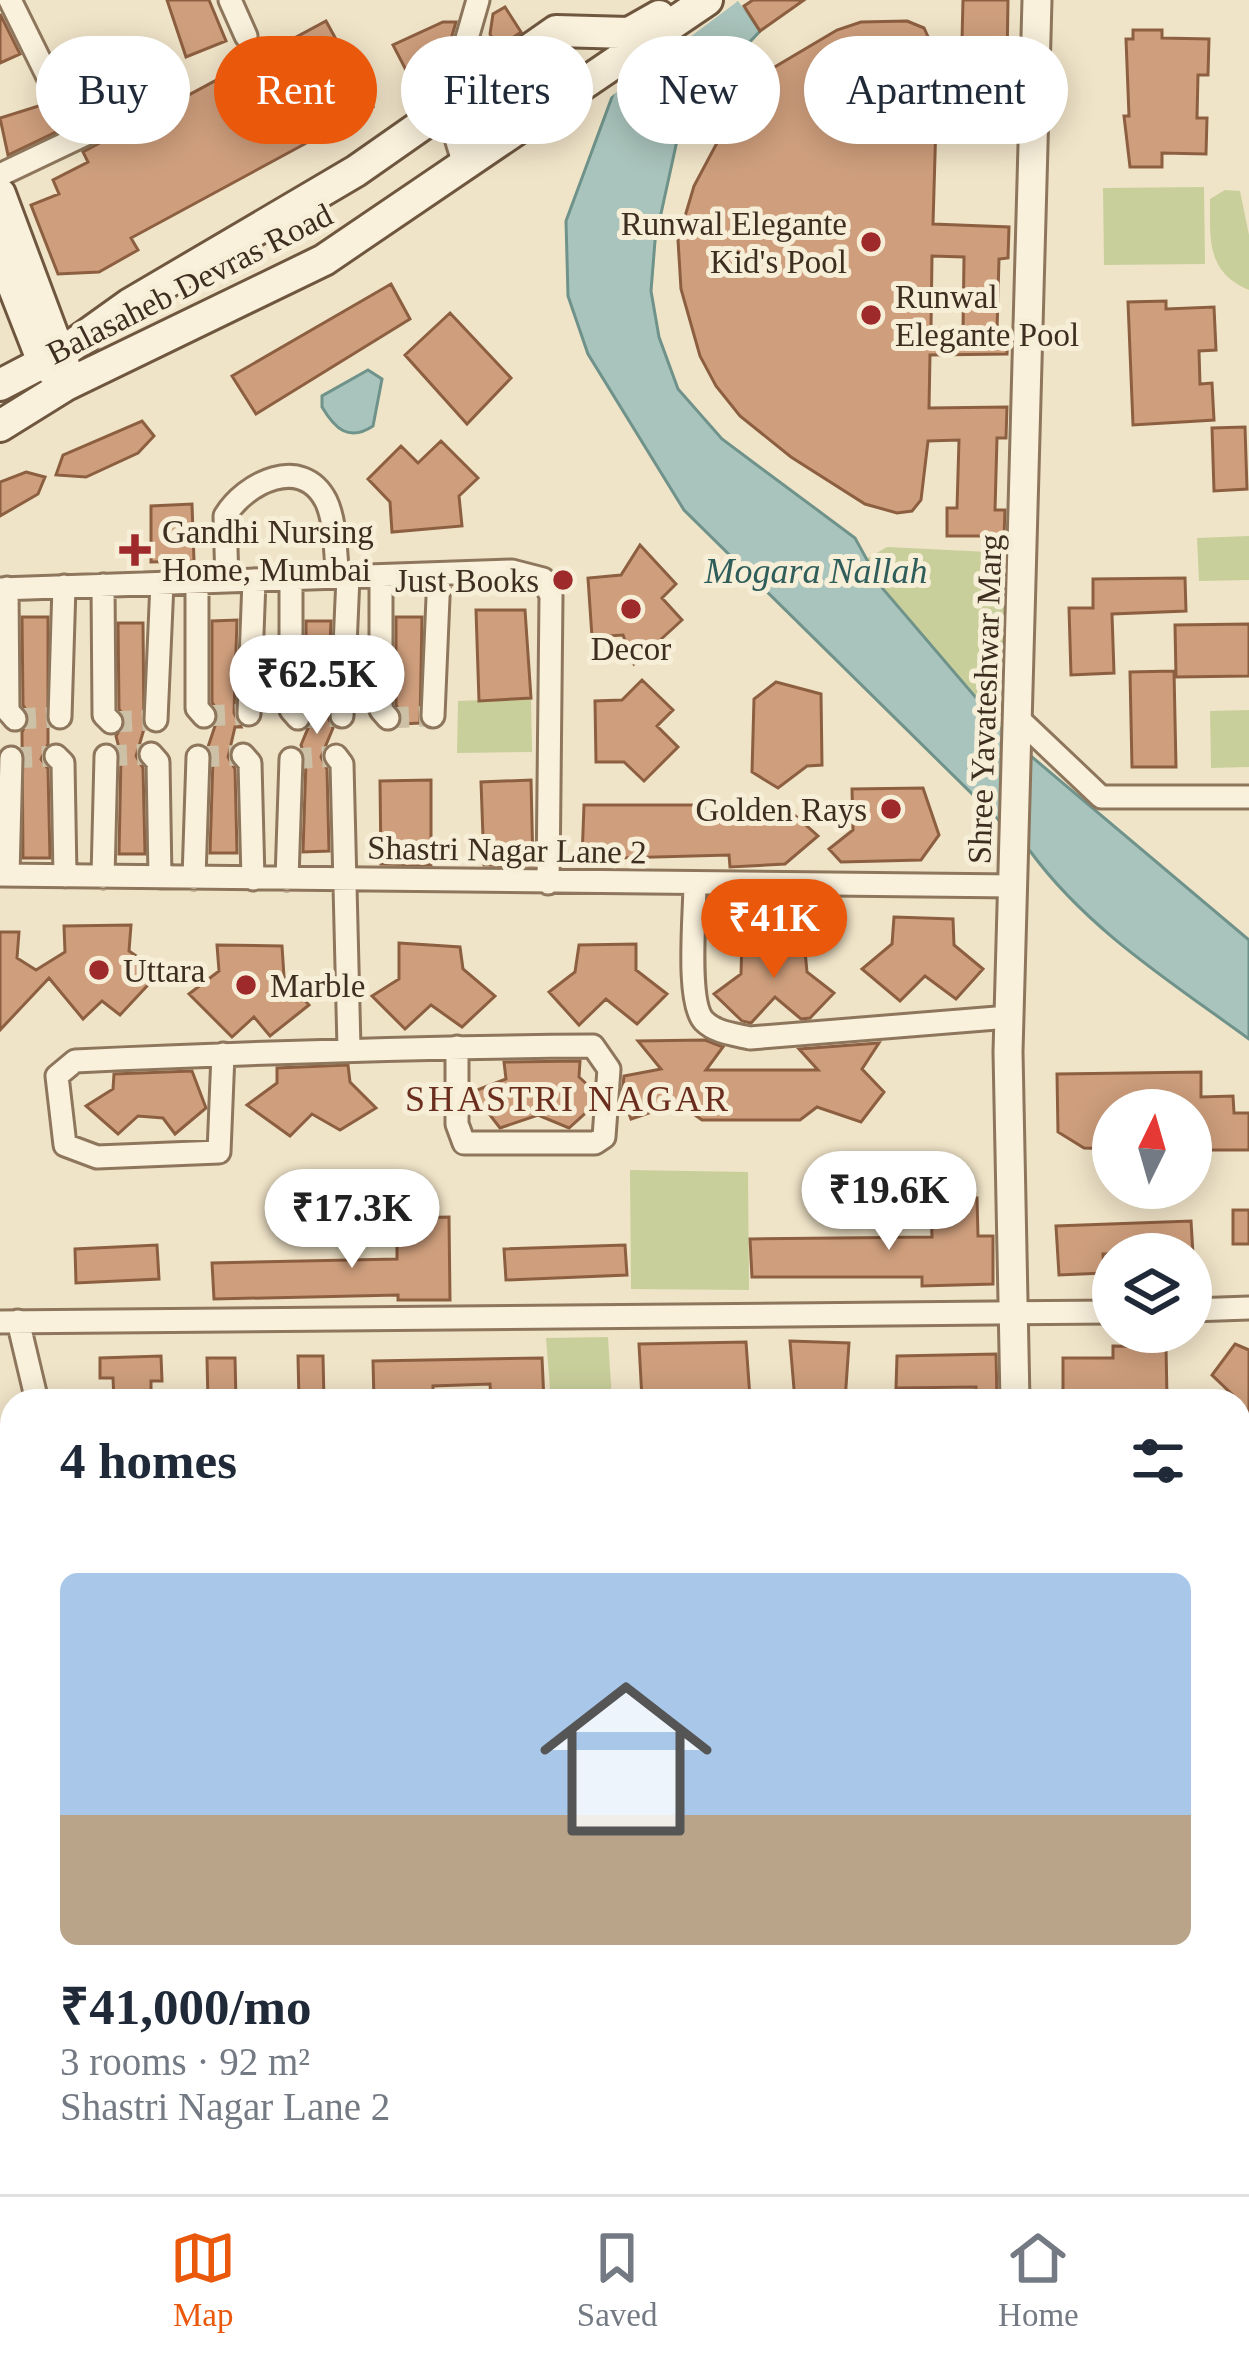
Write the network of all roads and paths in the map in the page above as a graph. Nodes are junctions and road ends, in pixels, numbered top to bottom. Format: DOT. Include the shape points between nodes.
graph roads {
  1 [pos="10,0"];
  2 [pos="230,0"];
  3 [pos="478,0"];
  4 [pos="680,0"];
  5 [pos="707,0"];
  6 [pos="1037,0"];
  7 [pos="646,35"];
  8 [pos="246,36"];
  9 [pos="468,36"];
  10 [pos="549,36"];
  11 [pos="401,140"];
  12 [pos="458,144"];
  13 [pos="464,165"];
  14 [pos="0,175"];
  15 [pos="0,194"];
  16 [pos="12,263"];
  17 [pos="53,357"];
  18 [pos="0,385"];
  19 [pos="66,385"];
  20 [pos="0,426"];
  21 [pos="439,574"];
  22 [pos="381,576"];
  23 [pos="343,577"];
  24 [pos="291,578"];
  25 [pos="254,580"];
  26 [pos="227,581"];
  27 [pos="197,582"];
  28 [pos="162,583"];
  29 [pos="103,585"];
  30 [pos="64,586"];
  31 [pos="3,589"];
  32 [pos="249,714"];
  33 [pos="204,716"];
  34 [pos="342,716"];
  35 [pos="433,716"];
  36 [pos="60,717"];
  37 [pos="298,718"];
  38 [pos="388,718"];
  39 [pos="15,719"];
  40 [pos="156,720"];
  41 [pos="111,722"];
  42 [pos="1020,728"];
  43 [pos="151,754"];
  44 [pos="243,755"];
  45 [pos="56,756"];
  46 [pos="106,756"];
  47 [pos="336,756"];
  48 [pos="11,758"];
  49 [pos="198,758"];
  50 [pos="291,759"];
  51 [pos="1249,797"];
  52 [pos="4,875"];
  53 [pos="65,876"];
  54 [pos="104,877"];
  55 [pos="160,878"];
  56 [pos="194,878"];
  57 [pos="253,878"];
  58 [pos="287,879"];
  59 [pos="343,880"];
  60 [pos="548,883"];
  61 [pos="695,884"];
  62 [pos="1014,886"];
  63 [pos="1009,1017"];
  64 [pos="457,1047"];
  65 [pos="349,1048"];
  66 [pos="224,1054"];
  67 [pos="1249,1308"];
  68 [pos="1212,1309"];
  69 [pos="1092,1312"];
  70 [pos="1015,1314"];
  71 [pos="9,1322"];
  72 [pos="33,1389"];
  73 [pos="1015,1389"];
  1 -- 14 [label="street" via="50,84 105,69 129,106 126,115"];
  2 -- 8 [label="street"];
  3 -- 9 [label="street"];
  4 -- 7 [label="main road"];
  5 -- 7 [label="main road, Balasaheb Devras Road"];
  6 -- 42 [label="street, Shree Yavateshwar Marg"];
  7 -- 10 [label="main road, Balasaheb Devras Road"];
  7 -- 13 [label="main road, Balasaheb Devras Road"];
  11 -- 17 [label="main road, Balasaheb Devras Road"];
  12 -- 13 [label="street"];
  13 -- 19 [label="main road, Balasaheb Devras Road" via="324,260"];
  15 -- 16 [label="main road"];
  16 -- 17 [label="main road"];
  17 -- 18 [label="main road, Balasaheb Devras Road"];
  17 -- 19 [label="main road"];
  19 -- 20 [label="main road, Balasaheb Devras Road"];
  21 -- 22 [label="street"];
  21 -- 35 [label="street"];
  21 -- 60 [label="street" via="512,571 543,579 551,596"];
  22 -- 23 [label="street"];
  22 -- 38 [label="street" via="381,710"];
  23 -- 24 [label="street"];
  23 -- 26 [label="street" via="324,496 312,484 274,476 256,482 225,516"];
  23 -- 34 [label="street"];
  24 -- 25 [label="street"];
  24 -- 37 [label="street" via="291,710"];
  25 -- 26 [label="street"];
  25 -- 32 [label="street"];
  26 -- 27 [label="street"];
  27 -- 28 [label="street"];
  27 -- 33 [label="street" via="197,708"];
  28 -- 29 [label="street"];
  28 -- 40 [label="street"];
  29 -- 30 [label="street"];
  29 -- 41 [label="street" via="104,715"];
  30 -- 31 [label="street"];
  30 -- 36 [label="street"];
  31 -- 39 [label="street" via="8,711"];
  42 -- 51 [label="street" via="1101,796"];
  42 -- 62 [label="street, Shree Yavateshwar Marg"];
  43 -- 55 [label="street" via="158,762"];
  44 -- 57 [label="street" via="250,763"];
  45 -- 53 [label="street" via="63,763"];
  46 -- 54 [label="street"];
  47 -- 59 [label="street" via="343,764"];
  48 -- 52 [label="street"];
  49 -- 56 [label="street"];
  50 -- 58 [label="street"];
  52 -- 53 [label="street, Shastri Nagar Lane 2"];
  53 -- 54 [label="street, Shastri Nagar Lane 2"];
  54 -- 55 [label="street, Shastri Nagar Lane 2"];
  55 -- 56 [label="street, Shastri Nagar Lane 2"];
  56 -- 57 [label="street, Shastri Nagar Lane 2"];
  57 -- 58 [label="street, Shastri Nagar Lane 2"];
  58 -- 59 [label="street, Shastri Nagar Lane 2"];
  59 -- 60 [label="street, Shastri Nagar Lane 2"];
  59 -- 65 [label="street"];
  60 -- 61 [label="street, Shastri Nagar Lane 2"];
  61 -- 62 [label="street, Shastri Nagar Lane 2"];
  61 -- 63 [label="street" via="694,998 701,1019 721,1032 750,1038"];
  62 -- 63 [label="street, Shree Yavateshwar Marg"];
  63 -- 70 [label="street, Shree Yavateshwar Marg"];
  64 -- 64 [label="street" via="464,1143 604,1137 609,1069 593,1046"];
  64 -- 65 [label="street"];
  65 -- 66 [label="street"];
  66 -- 66 [label="street" via="62,1066 56,1087 65,1145 97,1157 219,1152"];
  67 -- 68 [label="street"];
  69 -- 70 [label="street"];
  70 -- 71 [label="street"];
  70 -- 73 [label="street, Shree Yavateshwar Marg"];
  71 -- 72 [label="street"];
}
